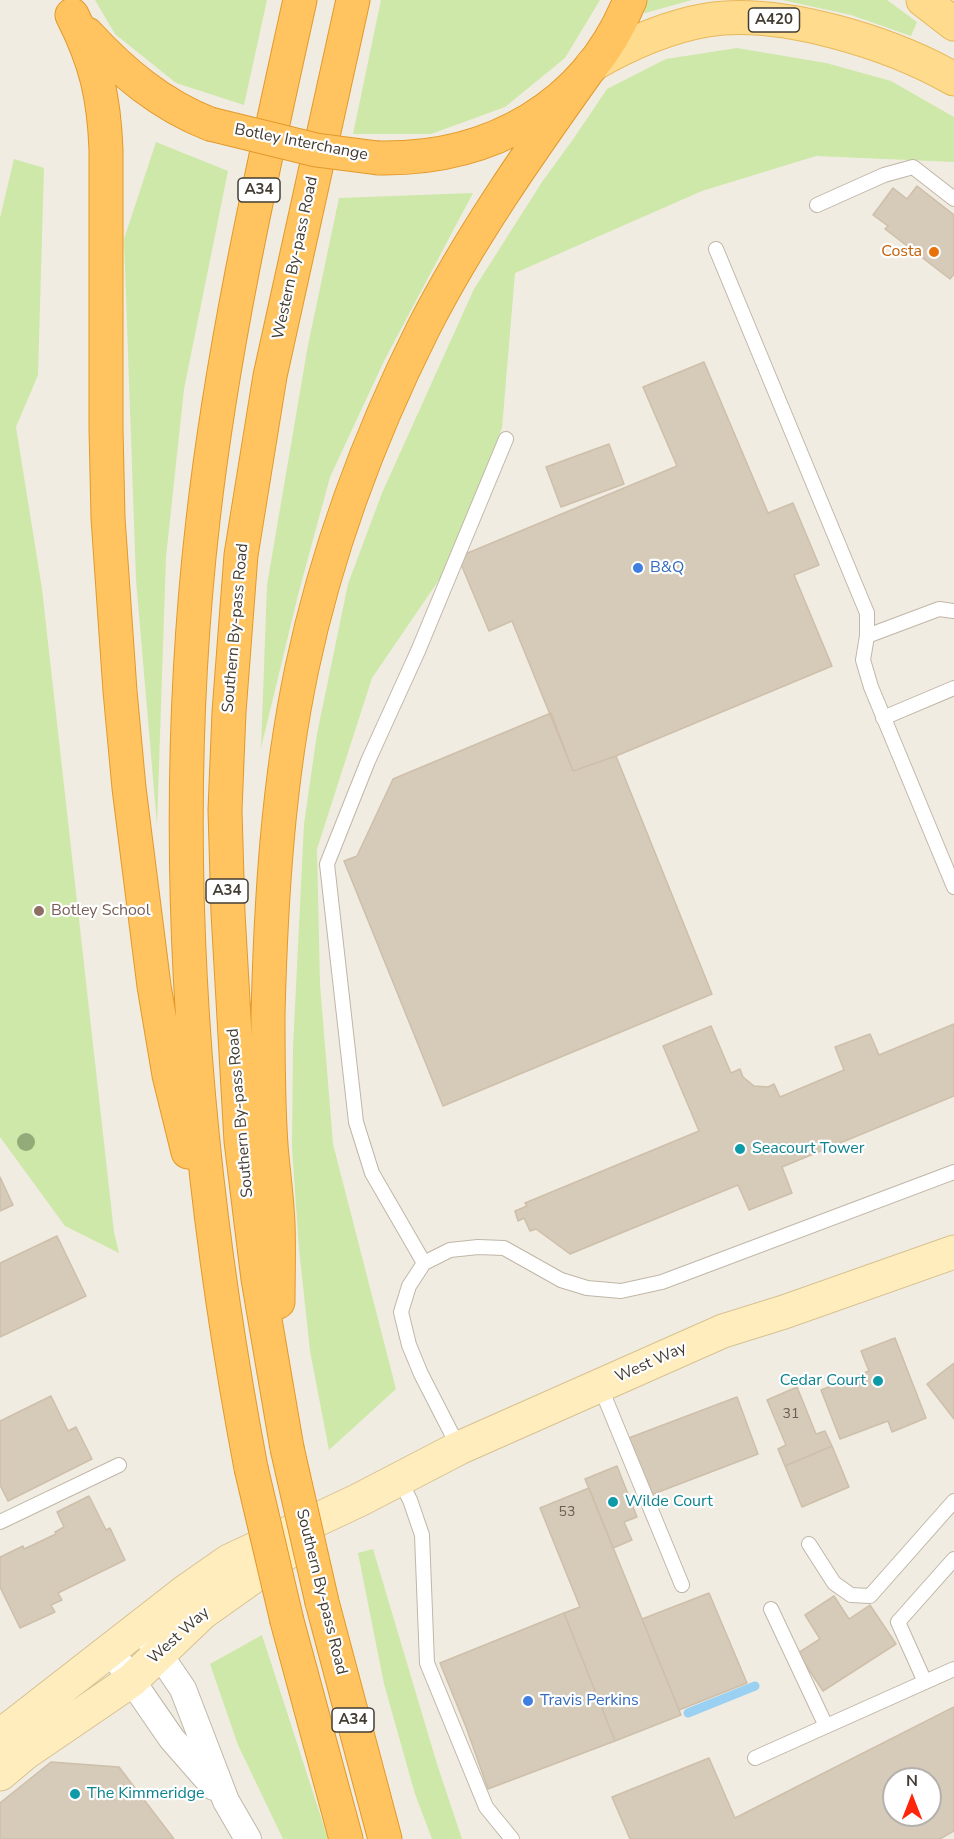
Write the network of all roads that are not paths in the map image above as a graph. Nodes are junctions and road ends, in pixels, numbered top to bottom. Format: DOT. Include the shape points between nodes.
graph roads {
  1 [pos="300,0"];
  2 [pos="353,0"];
  3 [pos="630,0"];
  4 [pos="923,0"];
  5 [pos="66,5"];
  6 [pos="954,24"];
  7 [pos="591,67"];
  8 [pos="954,79"];
  9 [pos="954,199"];
  10 [pos="817,206"];
  11 [pos="716,249"];
  12 [pos="270,376"];
  13 [pos="506,439"];
  14 [pos="954,611"];
  15 [pos="867,636"];
  16 [pos="954,688"];
  17 [pos="883,718"];
  18 [pos="954,887"];
  19 [pos="954,1172"];
  20 [pos="954,1252"];
  21 [pos="424,1263"];
  22 [pos="221,1291"];
  23 [pos="600,1386"];
  24 [pos="279,1407"];
  25 [pos="459,1448"];
  26 [pos="119,1465"];
  27 [pos="399,1479"];
  28 [pos="359,1500"];
  29 [pos="954,1502"];
  30 [pos="0,1522"];
  31 [pos="809,1544"];
  32 [pos="954,1559"];
  33 [pos="682,1585"];
  34 [pos="771,1609"];
  35 [pos="141,1626"];
  36 [pos="110,1649"];
  37 [pos="159,1654"];
  38 [pos="954,1669"];
  39 [pos="132,1680"];
  40 [pos="925,1682"];
  41 [pos="826,1726"];
  42 [pos="0,1736"];
  43 [pos="755,1758"];
  44 [pos="0,1774"];
  45 [pos="226,1801"];
  46 [pos="248,1839"];
  47 [pos="345,1839"];
  48 [pos="385,1839"];
  49 [pos="512,1839"];
  1 -- 22 [label="highway, A34" via="242,266 222,380 200,557 189,720 187,807 194,1030"];
  2 -- 12 [label="highway, Western By-pass Road / A34"];
  3 -- 7 [label="highway, Botley Interchange"];
  4 -- 6 [label="main road"];
  5 -- 7 [label="highway, Botley Interchange, bridge" via="101,49 149,92 179,111 254,136 378,158 429,156 493,138 547,110"];
  5 -- 22 [label="highway" via="94,66 105,125 108,506 129,788 169,1075"];
  7 -- 8 [label="main road, A420" via="635,42 683,26 709,20 763,19 855,38 916,60"];
  7 -- 24 [label="highway" via="508,185 424,327 389,401 334,543 302,669 281,802 270,938 269,1091 278,1221"];
  9 -- 10 [label="lane" via="913,167 884,175"];
  11 -- 15 [label="lane" via="867,614"];
  12 -- 24 [label="highway, Southern By-pass Road / A34" via="241,555 228,712 225,810 241,1141"];
  13 -- 21 [label="lane" via="327,864 356,1122 372,1173"];
  14 -- 15 [label="lane" via="939,609"];
  15 -- 17 [label="lane" via="862,660"];
  16 -- 17 [label="lane"];
  17 -- 18 [label="lane"];
  19 -- 21 [label="lane" via="662,1282 621,1291 587,1288 561,1280 504,1248 450,1250"];
  20 -- 23 [label="main road, West Way" via="723,1331"];
  21 -- 25 [label="lane" via="409,1286 401,1312 421,1374"];
  22 -- 47 [label="highway, A34, bridge" via="251,1468 286,1621"];
  23 -- 25 [label="main road, West Way"];
  23 -- 33 [label="lane"];
  24 -- 48 [label="highway, Southern By-pass Road / A34, bridge" via="322,1602"];
  25 -- 27 [label="main road, West Way"];
  26 -- 30 [label="lane"];
  27 -- 28 [label="main road, West Way"];
  27 -- 49 [label="lane" via="422,1535 427,1664 486,1807"];
  28 -- 35 [label="main road, West Way" via="229,1561"];
  28 -- 37 [label="main road, West Way" via="202,1613"];
  29 -- 31 [label="lane" via="870,1596 851,1595 834,1583"];
  32 -- 40 [label="lane" via="898,1622"];
  34 -- 41 [label="lane"];
  35 -- 36 [label="main road, West Way"];
  35 -- 37 [label="street"];
  36 -- 39 [label="street"];
  36 -- 42 [label="main road, West Way"];
  37 -- 39 [label="main road, West Way"];
  37 -- 45 [label="street" via="183,1689"];
  38 -- 40 [label="lane"];
  39 -- 44 [label="main road, West Way"];
  39 -- 45 [label="street" via="172,1739"];
  40 -- 41 [label="lane"];
  41 -- 43 [label="lane"];
  45 -- 46 [label="street"];
}
